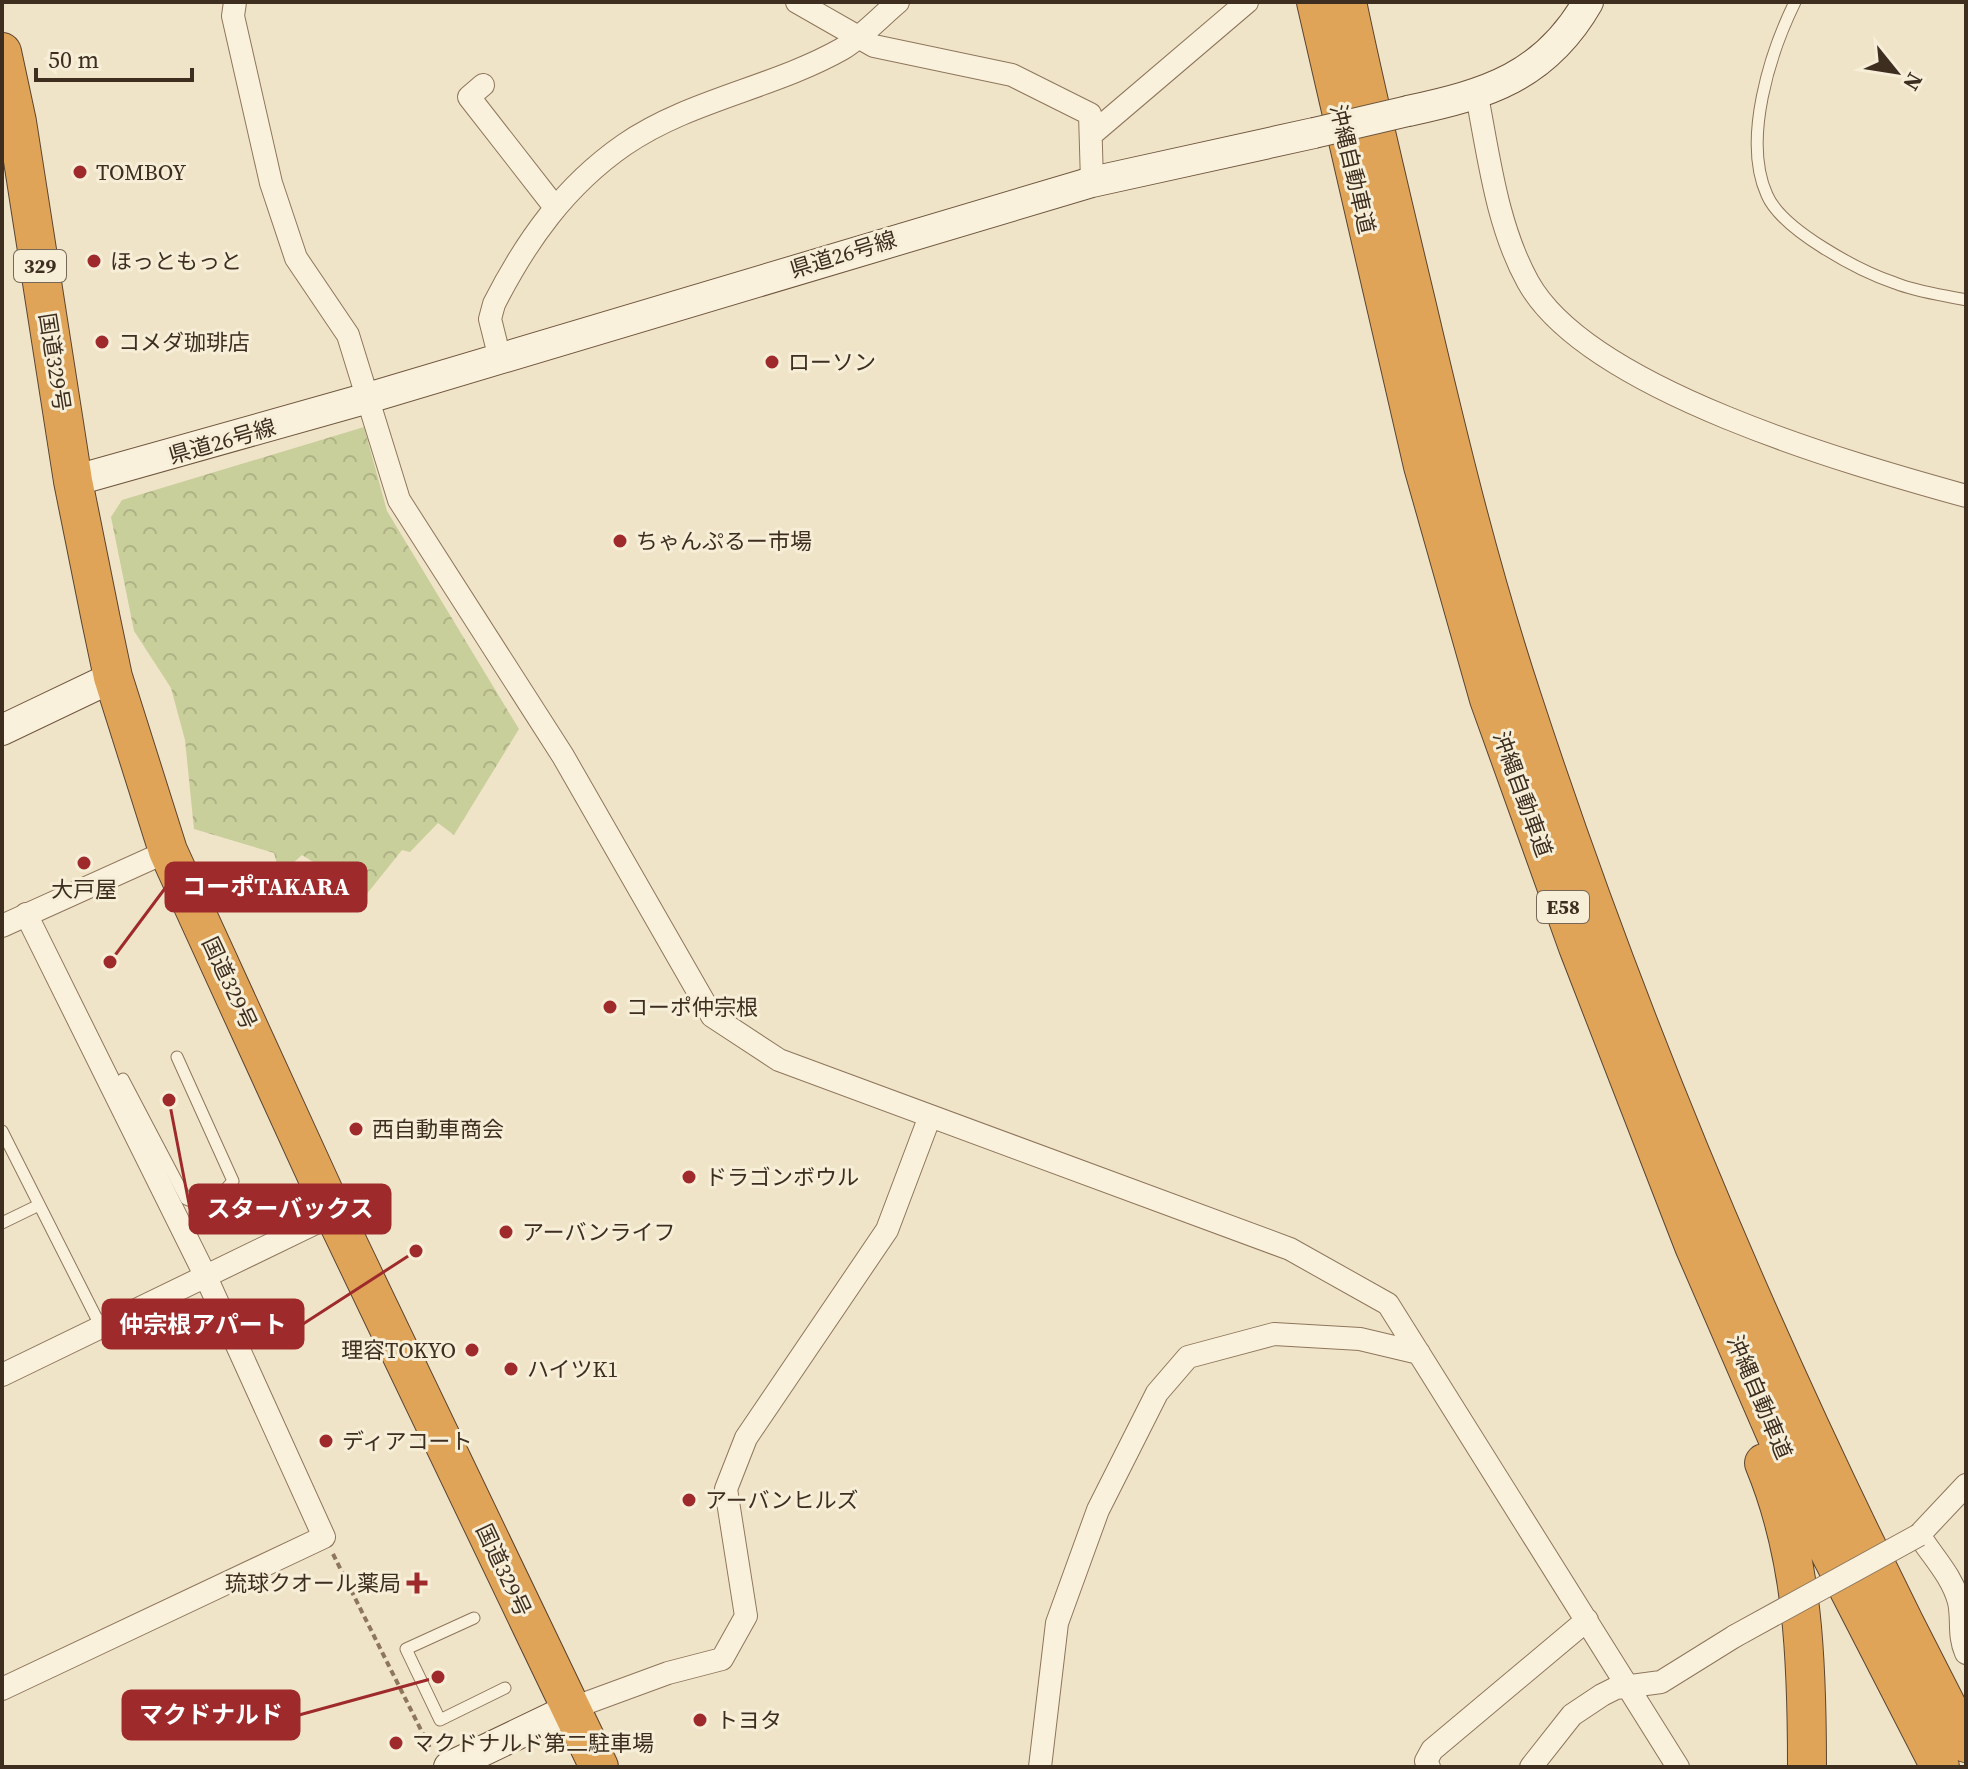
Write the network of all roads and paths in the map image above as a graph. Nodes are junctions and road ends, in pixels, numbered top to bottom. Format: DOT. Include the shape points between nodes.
graph roads {
  1 [pos="235,2"];
  2 [pos="797,2"];
  3 [pos="898,2"];
  4 [pos="1247,2"];
  5 [pos="1316,2"];
  6 [pos="1347,2"];
  7 [pos="1588,2"];
  8 [pos="1795,2"];
  9 [pos="860,37"];
  10 [pos="2,52"];
  11 [pos="483,85"];
  12 [pos="1477,96"];
  13 [pos="1092,134"];
  14 [pos="1092,182"];
  15 [pos="554,206"];
  16 [pos="1966,300"];
  17 [pos="500,359"];
  18 [pos="368,398"];
  19 [pos="73,481"];
  20 [pos="1966,496"];
  21 [pos="113,677"];
  22 [pos="2,730"];
  23 [pos="168,851"];
  24 [pos="26,914"];
  25 [pos="2,926"];
  26 [pos="177,1057"];
  27 [pos="123,1079"];
  28 [pos="930,1116"];
  29 [pos="2,1131"];
  30 [pos="39,1205"];
  31 [pos="334,1214"];
  32 [pos="2,1223"];
  33 [pos="1694,1246"];
  34 [pos="206,1277"];
  35 [pos="101,1327"];
  36 [pos="1419,1353"];
  37 [pos="2,1375"];
  38 [pos="1966,1485"];
  39 [pos="1919,1535"];
  40 [pos="324,1537"];
  41 [pos="474,1618"];
  42 [pos="1587,1620"];
  43 [pos="1966,1653"];
  44 [pos="1922,1660"];
  45 [pos="505,1688"];
  46 [pos="2,1689"];
  47 [pos="1630,1689"];
  48 [pos="570,1709"];
  49 [pos="1966,1718"];
  50 [pos="1966,1743"];
  51 [pos="442,1763"];
  52 [pos="599,1767"];
  53 [pos="1040,1767"];
  54 [pos="1429,1767"];
  55 [pos="1531,1767"];
  56 [pos="1678,1767"];
  57 [pos="1807,1767"];
  58 [pos="1940,1767"];
  1 -- 18 [label="street" via="233,16 271,183 296,258 348,335"];
  2 -- 9 [label="street"];
  3 -- 9 [label="street"];
  4 -- 13 [label="street"];
  5 -- 33 [label="highway, 沖縄自動車道 / E58" via="1423,466 1489,699"];
  6 -- 44 [label="highway, 沖縄自動車道 / E58" via="1452,453 1520,694 1600,926 1739,1273"];
  7 -- 12 [label="main road, 県道26号線" via="1575,25 1541,60"];
  8 -- 16 [label="lane" via="1782,28 1754,143 1767,197 1807,240 1895,283"];
  9 -- 13 [label="street" via="874,46 1012,75 1090,114"];
  9 -- 15 [label="street" via="625,143"];
  10 -- 19 [label="highway, 国道329号 / 329"];
  11 -- 15 [label="street" via="469,97"];
  12 -- 14 [label="main road, 県道26号線, bridge"];
  12 -- 20 [label="street" via="1517,258 1529,285 1579,340 1640,376 1811,451"];
  13 -- 14 [label="street"];
  14 -- 17 [label="main road, 県道26号線"];
  15 -- 17 [label="street" via="494,304 490,319"];
  17 -- 18 [label="main road, 県道26号線"];
  18 -- 19 [label="main road, 県道26号線"];
  18 -- 28 [label="street" via="399,500 563,756 712,1016 779,1060"];
  19 -- 21 [label="highway, 国道329号 / 329"];
  21 -- 22 [label="main road"];
  21 -- 23 [label="highway, 国道329号 / 329"];
  23 -- 24 [label="street"];
  23 -- 31 [label="highway, 国道329号 / 329"];
  24 -- 25 [label="street"];
  24 -- 34 [label="street"];
  26 -- 27 [label="lane" via="233,1181 198,1204 186,1199"];
  28 -- 36 [label="street" via="1290,1249 1388,1304"];
  28 -- 48 [label="street" via="887,1230 746,1438 726,1489 746,1616 722,1659"];
  29 -- 30 [label="lane"];
  30 -- 32 [label="lane"];
  30 -- 35 [label="lane"];
  31 -- 34 [label="street"];
  31 -- 48 [label="highway, 国道329号 / 329"];
  33 -- 57 [label="highway" via="1700,1306 1768,1472 1794,1569 1804,1642"];
  33 -- 58 [label="highway, 沖縄自動車道 / E58" via="1812,1518"];
  34 -- 35 [label="street"];
  34 -- 40 [label="street"];
  35 -- 37 [label="street"];
  36 -- 42 [label="street"];
  36 -- 53 [label="street" via="1360,1339 1274,1334 1188,1357 1157,1393 1098,1510 1057,1623"];
  38 -- 39 [label="street"];
  39 -- 43 [label="street" via="1950,1578 1960,1605 1959,1638"];
  39 -- 47 [label="street, bridge" via="1661,1682"];
  40 -- 46 [label="street"];
  40 -- 51 [label="path"];
  41 -- 45 [label="lane" via="406,1649 440,1720"];
  42 -- 47 [label="street"];
  42 -- 54 [label="street" via="1432,1750"];
  44 -- 49 [label="highway"];
  44 -- 50 [label="highway, 沖縄自動車道 / E58"];
  47 -- 55 [label="street" via="1616,1688 1572,1715"];
  47 -- 56 [label="street"];
  48 -- 51 [label="main road"];
  48 -- 52 [label="highway, 国道329号 / 329"];
}
